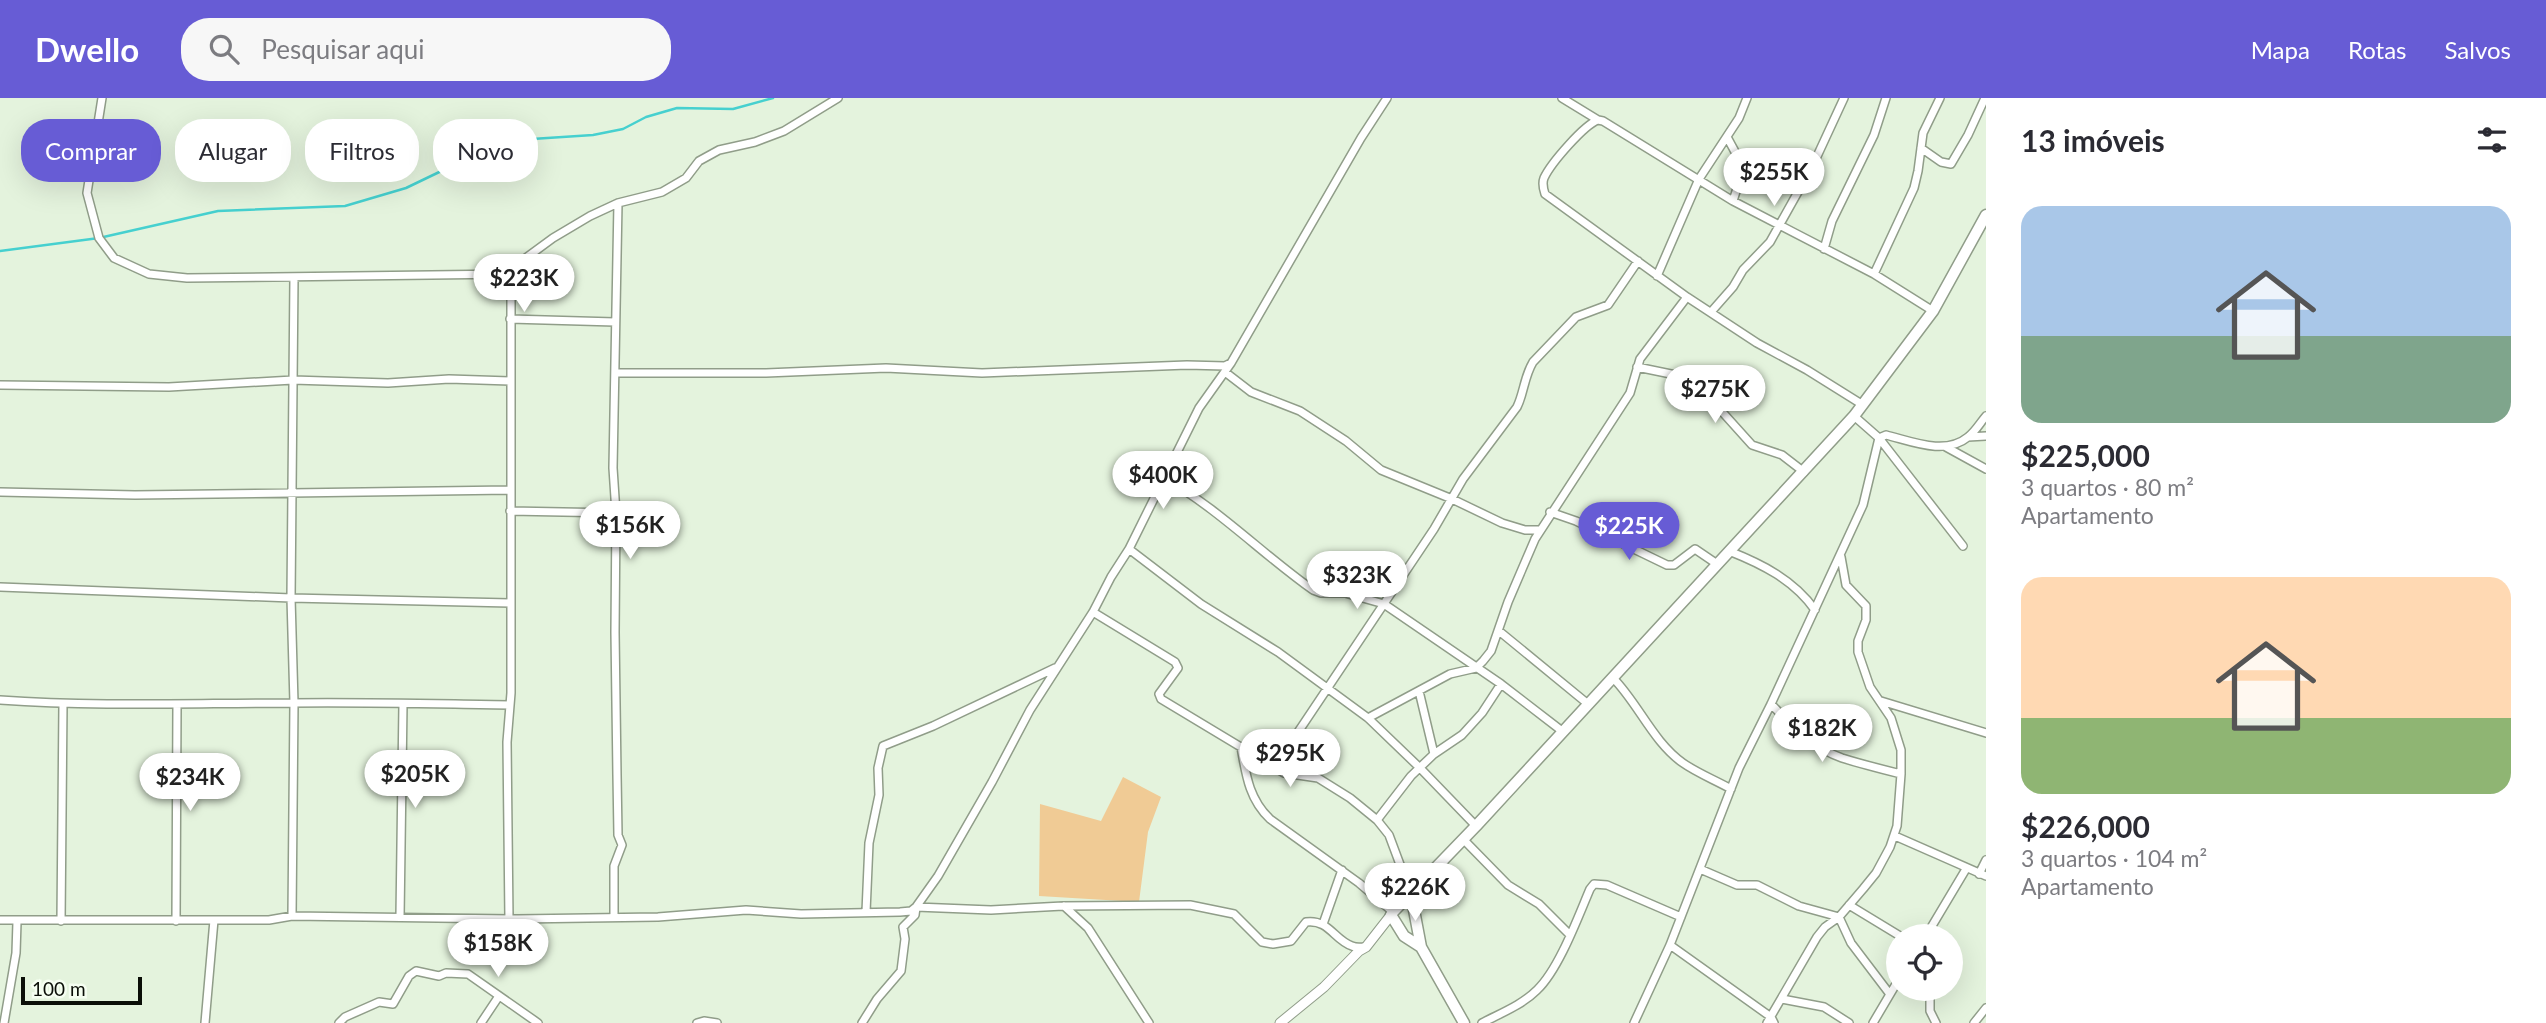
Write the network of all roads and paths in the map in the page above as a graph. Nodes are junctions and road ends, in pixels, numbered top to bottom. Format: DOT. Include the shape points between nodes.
graph roads {
  1 [pos="102,98"];
  2 [pos="838,98"];
  3 [pos="1387,98"];
  4 [pos="1562,98"];
  5 [pos="1747,98"];
  6 [pos="1844,98"];
  7 [pos="1886,98"];
  8 [pos="1940,98"];
  9 [pos="1985,98"];
  10 [pos="1598,120"];
  11 [pos="1727,137"];
  12 [pos="1921,148"];
  13 [pos="1699,179"];
  14 [pos="1733,201"];
  15 [pos="618,203"];
  16 [pos="1986,215"];
  17 [pos="1779,226"];
  18 [pos="1824,249"];
  19 [pos="1638,261"];
  20 [pos="510,274"];
  21 [pos="1874,274"];
  22 [pos="1657,276"];
  23 [pos="294,277"];
  24 [pos="1687,297"];
  25 [pos="1933,311"];
  26 [pos="1712,312"];
  27 [pos="510,319"];
  28 [pos="615,322"];
  29 [pos="1231,363"];
  30 [pos="1637,367"];
  31 [pos="1225,372"];
  32 [pos="615,373"];
  33 [pos="293,380"];
  34 [pos="510,381"];
  35 [pos="0,385"];
  36 [pos="1863,405"];
  37 [pos="1854,416"];
  38 [pos="1986,416"];
  39 [pos="1986,436"];
  40 [pos="1968,437"];
  41 [pos="1879,438"];
  42 [pos="1946,447"];
  43 [pos="1986,469"];
  44 [pos="1804,472"];
  45 [pos="1164,478"];
  46 [pos="510,490"];
  47 [pos="0,492"];
  48 [pos="293,492"];
  49 [pos="1452,499"];
  50 [pos="510,511"];
  51 [pos="1550,512"];
  52 [pos="616,513"];
  53 [pos="1540,530"];
  54 [pos="1963,546"];
  55 [pos="1129,549"];
  56 [pos="1729,551"];
  57 [pos="1840,556"];
  58 [pos="1717,564"];
  59 [pos="0,587"];
  60 [pos="291,598"];
  61 [pos="510,603"];
  62 [pos="1384,604"];
  63 [pos="1815,610"];
  64 [pos="1094,612"];
  65 [pos="1499,631"];
  66 [pos="1056,668"];
  67 [pos="1476,668"];
  68 [pos="1613,678"];
  69 [pos="1501,684"];
  70 [pos="1326,688"];
  71 [pos="1419,691"];
  72 [pos="0,700"];
  73 [pos="1881,701"];
  74 [pos="295,703"];
  75 [pos="63,704"];
  76 [pos="403,704"];
  77 [pos="1588,704"];
  78 [pos="1772,704"];
  79 [pos="177,705"];
  80 [pos="510,705"];
  81 [pos="1368,718"];
  82 [pos="1563,731"];
  83 [pos="1986,733"];
  84 [pos="1241,747"];
  85 [pos="1434,754"];
  86 [pos="1275,768"];
  87 [pos="1420,768"];
  88 [pos="1901,774"];
  89 [pos="1731,789"];
  90 [pos="1377,820"];
  91 [pos="1476,826"];
  92 [pos="1895,836"];
  93 [pos="1463,839"];
  94 [pos="1986,860"];
  95 [pos="1700,869"];
  96 [pos="1966,869"];
  97 [pos="1342,870"];
  98 [pos="1982,875"];
  99 [pos="1411,894"];
  100 [pos="1849,905"];
  101 [pos="1063,906"];
  102 [pos="916,907"];
  103 [pos="866,912"];
  104 [pos="1392,914"];
  105 [pos="292,916"];
  106 [pos="400,917"];
  107 [pos="614,917"];
  108 [pos="1681,917"];
  109 [pos="1839,917"];
  110 [pos="509,919"];
  111 [pos="0,920"];
  112 [pos="214,920"];
  113 [pos="61,921"];
  114 [pos="176,921"];
  115 [pos="17,922"];
  116 [pos="1322,924"];
  117 [pos="1933,924"];
  118 [pos="1886,927"];
  119 [pos="1569,934"];
  120 [pos="1670,945"];
  121 [pos="1366,947"];
  122 [pos="1421,947"];
  123 [pos="1886,989"];
  124 [pos="499,996"];
  125 [pos="1782,999"];
  126 [pos="1886,999"];
  127 [pos="1930,1001"];
  128 [pos="1986,1008"];
  129 [pos="1771,1021"];
  130 [pos="4,1023"];
  131 [pos="205,1023"];
  132 [pos="339,1023"];
  133 [pos="481,1023"];
  134 [pos="538,1023"];
  135 [pos="697,1023"];
  136 [pos="717,1023"];
  137 [pos="862,1023"];
  138 [pos="1149,1023"];
  139 [pos="1280,1023"];
  140 [pos="1464,1023"];
  141 [pos="1482,1023"];
  142 [pos="1634,1023"];
  143 [pos="1849,1023"];
  144 [pos="1873,1023"];
  145 [pos="1936,1023"];
  146 [pos="1974,1023"];
  1 -- 23 [label="street" via="88,193 99,238 114,258 149,274"];
  2 -- 15 [label="street" via="784,131 698,161 686,178 662,192"];
  3 -- 29 [label="street"];
  4 -- 10 [label="street"];
  5 -- 11 [label="street"];
  6 -- 17 [label="street"];
  7 -- 18 [label="street"];
  8 -- 12 [label="street"];
  9 -- 12 [label="street" via="1951,164"];
  10 -- 13 [label="street"];
  10 -- 19 [label="street" via="1553,165 1542,186 1545,194"];
  11 -- 13 [label="street"];
  11 -- 14 [label="street" via="1740,161"];
  12 -- 21 [label="street" via="1914,188"];
  13 -- 14 [label="street"];
  13 -- 22 [label="street"];
  14 -- 17 [label="street"];
  15 -- 20 [label="street" via="554,238"];
  15 -- 28 [label="street"];
  16 -- 25 [label="main road"];
  17 -- 18 [label="street"];
  17 -- 26 [label="street"];
  18 -- 21 [label="street"];
  19 -- 22 [label="street"];
  19 -- 49 [label="street" via="1608,305 1576,317 1538,355 1528,370 1517,407"];
  20 -- 23 [label="street"];
  20 -- 27 [label="street"];
  21 -- 25 [label="street"];
  22 -- 24 [label="street"];
  23 -- 33 [label="street"];
  24 -- 26 [label="street"];
  24 -- 30 [label="street"];
  25 -- 36 [label="main road"];
  26 -- 36 [label="street"];
  27 -- 28 [label="street"];
  27 -- 34 [label="street"];
  28 -- 32 [label="street"];
  29 -- 31 [label="street"];
  29 -- 32 [label="street" via="982,373 886,368"];
  30 -- 44 [label="street" via="1700,380 1752,445 1782,455"];
  30 -- 51 [label="street" via="1618,414"];
  31 -- 45 [label="street" via="1199,408"];
  31 -- 49 [label="street" via="1251,392 1300,411 1381,470"];
  32 -- 52 [label="street"];
  33 -- 34 [label="street"];
  33 -- 35 [label="street" via="176,387"];
  33 -- 48 [label="street"];
  34 -- 46 [label="street"];
  36 -- 37 [label="main road"];
  37 -- 41 [label="street"];
  37 -- 44 [label="main road"];
  38 -- 40 [label="street"];
  39 -- 40 [label="street"];
  40 -- 42 [label="street"];
  41 -- 42 [label="street" via="1886,435"];
  41 -- 54 [label="street"];
  41 -- 57 [label="street" via="1868,489"];
  42 -- 43 [label="street"];
  44 -- 56 [label="main road"];
  45 -- 55 [label="street"];
  45 -- 62 [label="street" via="1247,536 1313,590"];
  46 -- 48 [label="street"];
  46 -- 50 [label="street"];
  47 -- 48 [label="street"];
  48 -- 60 [label="street"];
  49 -- 53 [label="street" via="1502,523"];
  49 -- 62 [label="street"];
  50 -- 52 [label="street"];
  50 -- 61 [label="street"];
  51 -- 53 [label="street"];
  51 -- 58 [label="street" via="1667,565 1695,549"];
  52 -- 107 [label="street" via="618,835 622,845 614,866"];
  53 -- 65 [label="street"];
  55 -- 64 [label="street"];
  55 -- 70 [label="street"];
  56 -- 58 [label="main road"];
  56 -- 63 [label="street" via="1776,573"];
  57 -- 63 [label="street"];
  57 -- 73 [label="street" via="1846,585 1866,606 1858,652"];
  58 -- 68 [label="main road"];
  59 -- 60 [label="street"];
  60 -- 61 [label="street"];
  60 -- 74 [label="street"];
  61 -- 80 [label="street"];
  62 -- 67 [label="street"];
  62 -- 70 [label="street"];
  63 -- 78 [label="street"];
  64 -- 66 [label="street"];
  64 -- 84 [label="street" via="1175,662 1178,668 1159,694 1161,699"];
  65 -- 67 [label="street"];
  65 -- 77 [label="street"];
  66 -- 102 [label="street"];
  66 -- 103 [label="street" via="883,746 869,843"];
  67 -- 69 [label="street"];
  67 -- 71 [label="street" via="1450,674"];
  68 -- 77 [label="main road"];
  68 -- 89 [label="street" via="1681,762"];
  69 -- 82 [label="street"];
  69 -- 85 [label="street" via="1462,735"];
  70 -- 81 [label="street"];
  70 -- 86 [label="street"];
  71 -- 81 [label="street"];
  71 -- 85 [label="street"];
  72 -- 75 [label="street"];
  73 -- 83 [label="street"];
  73 -- 88 [label="street" via="1901,750"];
  74 -- 76 [label="street"];
  74 -- 79 [label="street"];
  74 -- 105 [label="street"];
  75 -- 79 [label="street"];
  75 -- 113 [label="street"];
  76 -- 80 [label="street"];
  76 -- 106 [label="street"];
  77 -- 82 [label="main road"];
  78 -- 88 [label="street" via="1794,729 1823,749"];
  78 -- 89 [label="street"];
  79 -- 114 [label="street"];
  80 -- 110 [label="street"];
  81 -- 87 [label="street"];
  82 -- 91 [label="main road"];
  84 -- 86 [label="street"];
  84 -- 97 [label="street" via="1246,779 1260,809"];
  85 -- 87 [label="street"];
  86 -- 90 [label="street" via="1328,782"];
  87 -- 90 [label="street"];
  87 -- 91 [label="street"];
  88 -- 92 [label="street"];
  89 -- 95 [label="street"];
  90 -- 99 [label="street" via="1398,853"];
  91 -- 93 [label="main road"];
  92 -- 96 [label="street"];
  92 -- 100 [label="street" via="1876,873"];
  93 -- 99 [label="main road"];
  93 -- 119 [label="street"];
  94 -- 98 [label="street"];
  95 -- 108 [label="street"];
  95 -- 109 [label="street"];
  96 -- 98 [label="street"];
  96 -- 117 [label="street"];
  97 -- 104 [label="street"];
  97 -- 116 [label="street"];
  99 -- 104 [label="main road"];
  99 -- 122 [label="main road"];
  100 -- 109 [label="street"];
  100 -- 118 [label="street"];
  101 -- 102 [label="street" via="991,911"];
  101 -- 116 [label="street" via="1190,905 1230,912 1255,937 1273,944 1291,941 1306,922"];
  101 -- 138 [label="street" via="1087,928"];
  102 -- 103 [label="street"];
  102 -- 137 [label="street" via="903,929 901,971"];
  103 -- 107 [label="street" via="746,910"];
  104 -- 121 [label="street"];
  104 -- 122 [label="main road" via="1404,936"];
  105 -- 106 [label="street"];
  105 -- 112 [label="street"];
  106 -- 110 [label="street"];
  107 -- 110 [label="street"];
  108 -- 119 [label="street" via="1607,885 1594,884"];
  108 -- 120 [label="street"];
  109 -- 123 [label="street"];
  109 -- 125 [label="street" via="1817,937"];
  111 -- 115 [label="street"];
  112 -- 114 [label="street"];
  112 -- 131 [label="street"];
  113 -- 114 [label="street"];
  113 -- 115 [label="street"];
  115 -- 130 [label="street"];
  116 -- 121 [label="street" via="1351,946"];
  119 -- 141 [label="street" via="1539,988"];
  120 -- 129 [label="street"];
  120 -- 142 [label="street"];
  121 -- 139 [label="street"];
  122 -- 140 [label="main road"];
  124 -- 132 [label="street" via="468,974 439,976 416,971 393,1004 379,1002"];
  124 -- 133 [label="street"];
  124 -- 134 [label="street"];
  125 -- 129 [label="street"];
  125 -- 143 [label="street" via="1824,1007"];
  126 -- 144 [label="street"];
  127 -- 145 [label="street"];
  128 -- 146 [label="street"];
  135 -- 136 [label="street"];
}
